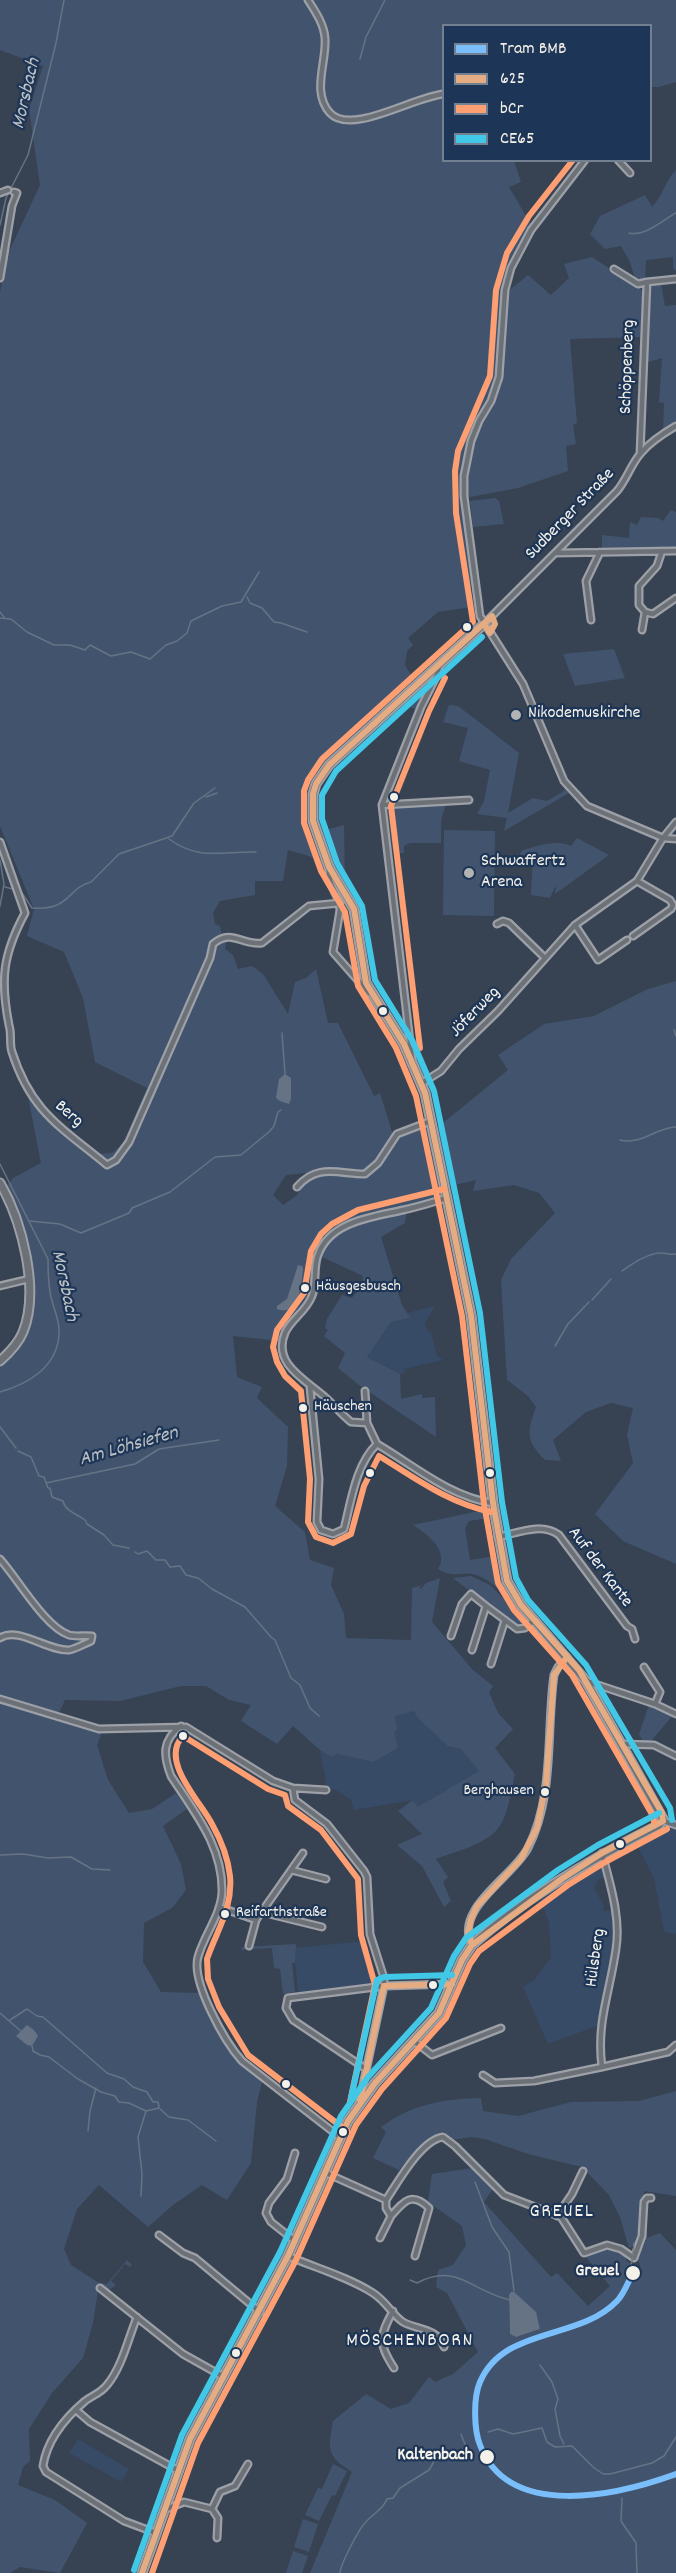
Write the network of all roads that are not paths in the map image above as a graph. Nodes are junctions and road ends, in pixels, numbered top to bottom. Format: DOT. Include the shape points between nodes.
graph roads {
  1 [pos="308,0"];
  2 [pos="442,94"];
  3 [pos="583,162"];
  4 [pos="620,162"];
  5 [pos="630,173"];
  6 [pos="8,190"];
  7 [pos="0,193"];
  8 [pos="16,193"];
  9 [pos="614,269"];
  10 [pos="0,278"];
  11 [pos="676,279"];
  12 [pos="646,282"];
  13 [pos="676,426"];
  14 [pos="640,454"];
  15 [pos="676,551"];
  16 [pos="600,552"];
  17 [pos="662,552"];
  18 [pos="555,553"];
  19 [pos="676,598"];
  20 [pos="645,612"];
  21 [pos="591,620"];
  22 [pos="484,624"];
  23 [pos="642,630"];
  24 [pos="439,665"];
  25 [pos="469,800"];
  26 [pos="382,805"];
  27 [pos="676,822"];
  28 [pos="663,838"];
  29 [pos="676,839"];
  30 [pos="0,842"];
  31 [pos="329,867"];
  32 [pos="637,881"];
  33 [pos="340,903"];
  34 [pos="497,924"];
  35 [pos="575,925"];
  36 [pos="633,936"];
  37 [pos="627,940"];
  38 [pos="545,958"];
  39 [pos="374,998"];
  40 [pos="412,1062"];
  41 [pos="422,1083"];
  42 [pos="431,1121"];
  43 [pos="0,1184"];
  44 [pos="297,1187"];
  45 [pos="447,1198"];
  46 [pos="29,1279"];
  47 [pos="0,1287"];
  48 [pos="0,1361"];
  49 [pos="310,1387"];
  50 [pos="365,1391"];
  51 [pos="367,1423"];
  52 [pos="377,1444"];
  53 [pos="492,1503"];
  54 [pos="498,1537"];
  55 [pos="0,1559"];
  56 [pos="486,1606"];
  57 [pos="505,1620"];
  58 [pos="534,1620"];
  59 [pos="451,1636"];
  60 [pos="0,1638"];
  61 [pos="635,1639"];
  62 [pos="472,1650"];
  63 [pos="567,1657"];
  64 [pos="491,1664"];
  65 [pos="644,1667"];
  66 [pos="586,1681"];
  67 [pos="0,1699"];
  68 [pos="655,1704"];
  69 [pos="676,1714"];
  70 [pos="181,1726"];
  71 [pos="621,1744"];
  72 [pos="676,1756"];
  73 [pos="293,1788"];
  74 [pos="326,1790"];
  75 [pos="663,1821"];
  76 [pos="676,1825"];
  77 [pos="303,1853"];
  78 [pos="602,1853"];
  79 [pos="291,1870"];
  80 [pos="326,1879"];
  81 [pos="219,1907"];
  82 [pos="261,1912"];
  83 [pos="256,1920"];
  84 [pos="322,1927"];
  85 [pos="472,1945"];
  86 [pos="249,1946"];
  87 [pos="452,1984"];
  88 [pos="384,1986"];
  89 [pos="501,2028"];
  90 [pos="414,2041"];
  91 [pos="676,2045"];
  92 [pos="602,2067"];
  93 [pos="366,2069"];
  94 [pos="483,2075"];
  95 [pos="359,2104"];
  96 [pos="341,2138"];
  97 [pos="295,2153"];
  98 [pos="583,2171"];
  99 [pos="326,2173"];
  100 [pos="651,2198"];
  101 [pos="386,2199"];
  102 [pos="391,2216"];
  103 [pos="557,2216"];
  104 [pos="159,2235"];
  105 [pos="380,2238"];
  106 [pos="295,2241"];
  107 [pos="288,2256"];
  108 [pos="415,2256"];
  109 [pos="100,2288"];
  110 [pos="393,2311"];
  111 [pos="260,2312"];
  112 [pos="136,2317"];
  113 [pos="444,2347"];
  114 [pos="394,2368"];
  115 [pos="224,2376"];
  116 [pos="76,2410"];
  117 [pos="248,2464"];
  118 [pos="179,2471"];
  119 [pos="212,2509"];
  120 [pos="164,2510"];
  121 [pos="156,2533"];
  122 [pos="217,2538"];
  123 [pos="142,2573"];
  1 -- 2 [label="street" via="326,37 320,92 335,117 351,122 362,120"];
  3 -- 22 [label="street" via="531,230 512,268 505,290 499,377 467,454 464,496"];
  4 -- 5 [label="street"];
  6 -- 7 [label="street"];
  8 -- 10 [label="street"];
  9 -- 12 [label="street" via="638,284"];
  11 -- 12 [label="street"];
  12 -- 14 [label="street, Schöppenberg"];
  13 -- 14 [label="street, Sudberger Straße"];
  14 -- 18 [label="street, Sudberger Straße" via="625,482"];
  15 -- 17 [label="street"];
  16 -- 17 [label="street"];
  16 -- 18 [label="street"];
  16 -- 21 [label="street" via="585,581"];
  17 -- 20 [label="street" via="657,566 639,586 639,605"];
  18 -- 22 [label="street, Sudberger Straße"];
  19 -- 20 [label="street" via="657,613"];
  20 -- 23 [label="street"];
  22 -- 24 [label="street"];
  22 -- 28 [label="street" via="523,684 564,781 578,798 587,806"];
  24 -- 26 [label="street"];
  24 -- 31 [label="street" via="328,765 316,784 313,820"];
  25 -- 26 [label="street"];
  26 -- 40 [label="street"];
  27 -- 28 [label="street, Jöferweg"];
  28 -- 29 [label="street"];
  28 -- 32 [label="street, Jöferweg"];
  30 -- 33 [label="street, Berg" via="25,913 10,942 2,970 2,1006 11,1049 36,1104 107,1165 116,1160 132,1135 213,944 230,936 262,943 309,906"];
  31 -- 33 [label="street" via="328,880"];
  31 -- 39 [label="street" via="354,909 362,973"];
  32 -- 35 [label="street, Jöferweg"];
  32 -- 36 [label="street" via="673,905"];
  33 -- 39 [label="street" via="333,952"];
  34 -- 38 [label="street" via="509,923"];
  35 -- 37 [label="street" via="598,960"];
  35 -- 38 [label="street, Jöferweg"];
  38 -- 41 [label="street, Jöferweg" via="441,1071"];
  39 -- 40 [label="street" via="401,1037"];
  40 -- 41 [label="street"];
  41 -- 42 [label="street"];
  42 -- 44 [label="street" via="397,1134 378,1163 365,1173 322,1171 311,1174"];
  42 -- 45 [label="street"];
  43 -- 46 [label="street" via="19,1230"];
  45 -- 49 [label="street" via="355,1221 326,1242 318,1254 312,1295 282,1340 284,1356 292,1371"];
  45 -- 53 [label="street" via="471,1315"];
  46 -- 47 [label="street"];
  46 -- 48 [label="street" via="25,1327 16,1345"];
  49 -- 51 [label="street" via="351,1422"];
  49 -- 52 [label="street" via="319,1479 318,1527 329,1534 344,1528 361,1470"];
  50 -- 51 [label="street"];
  51 -- 52 [label="street"];
  52 -- 53 [label="street" via="471,1498"];
  53 -- 54 [label="street"];
  54 -- 58 [label="street" via="510,1588"];
  54 -- 61 [label="street, Auf der Kante" via="538,1528 560,1535 632,1629"];
  55 -- 60 [label="street" via="58,1630 72,1636 89,1635 92,1639 71,1650 62,1650 16,1634"];
  56 -- 57 [label="street"];
  56 -- 59 [label="street" via="471,1594 462,1604"];
  56 -- 62 [label="street"];
  57 -- 58 [label="street" via="520,1630"];
  57 -- 64 [label="street"];
  58 -- 63 [label="street"];
  63 -- 66 [label="street"];
  63 -- 85 [label="street" via="554,1675 546,1787 534,1834 519,1862 474,1911 467,1929"];
  65 -- 68 [label="street" via="660,1692"];
  66 -- 68 [label="street"];
  66 -- 71 [label="street"];
  67 -- 70 [label="street" via="99,1729"];
  68 -- 69 [label="street"];
  70 -- 73 [label="street" via="273,1781"];
  70 -- 81 [label="street" via="167,1738 165,1757 171,1776 217,1852 222,1891"];
  71 -- 72 [label="street" via="654,1745"];
  71 -- 75 [label="street"];
  73 -- 74 [label="street"];
  73 -- 88 [label="street" via="295,1800 327,1824 367,1877 370,1934"];
  75 -- 76 [label="street"];
  75 -- 78 [label="street"];
  77 -- 79 [label="street"];
  78 -- 85 [label="street"];
  78 -- 92 [label="street, Hülsberg" via="617,1931 600,2024"];
  79 -- 80 [label="street"];
  79 -- 82 [label="street"];
  81 -- 83 [label="street"];
  81 -- 96 [label="street" via="197,1966 203,1992 222,2030 234,2052 251,2069"];
  82 -- 83 [label="street"];
  82 -- 84 [label="street"];
  83 -- 86 [label="street"];
  85 -- 87 [label="street"];
  87 -- 88 [label="street"];
  87 -- 90 [label="street" via="439,2013"];
  88 -- 93 [label="street"];
  88 -- 93 [label="street" via="288,1998 286,2003 293,2020"];
  89 -- 90 [label="street" via="432,2055"];
  90 -- 95 [label="street"];
  91 -- 92 [label="street" via="668,2052"];
  92 -- 94 [label="street" via="495,2083"];
  93 -- 95 [label="street"];
  95 -- 96 [label="street"];
  96 -- 99 [label="street"];
  97 -- 106 [label="street" via="287,2179 266,2212 271,2222"];
  98 -- 103 [label="street"];
  99 -- 101 [label="street"];
  99 -- 106 [label="street"];
  100 -- 103 [label="street" via="644,2202 642,2236 634,2258 607,2245 584,2253 564,2220"];
  101 -- 102 [label="street"];
  101 -- 103 [label="street" via="421,2151 441,2137 512,2199"];
  102 -- 105 [label="street"];
  102 -- 108 [label="street" via="411,2198 429,2208"];
  104 -- 111 [label="street" via="195,2258"];
  106 -- 107 [label="street"];
  107 -- 110 [label="street" via="372,2292"];
  107 -- 111 [label="street"];
  109 -- 112 [label="street"];
  110 -- 113 [label="street" via="401,2321 428,2330"];
  110 -- 114 [label="street" via="381,2345"];
  111 -- 115 [label="street"];
  112 -- 115 [label="street" via="183,2354"];
  112 -- 116 [label="street" via="110,2383"];
  115 -- 118 [label="street" via="190,2439"];
  116 -- 118 [label="street" via="90,2422"];
  116 -- 121 [label="street" via="50,2444 43,2463 46,2472 124,2521"];
  117 -- 119 [label="street" via="235,2486 220,2492"];
  118 -- 120 [label="street"];
  119 -- 120 [label="street" via="184,2502"];
  119 -- 122 [label="street" via="218,2518"];
  120 -- 121 [label="street"];
  121 -- 123 [label="street"];
}
